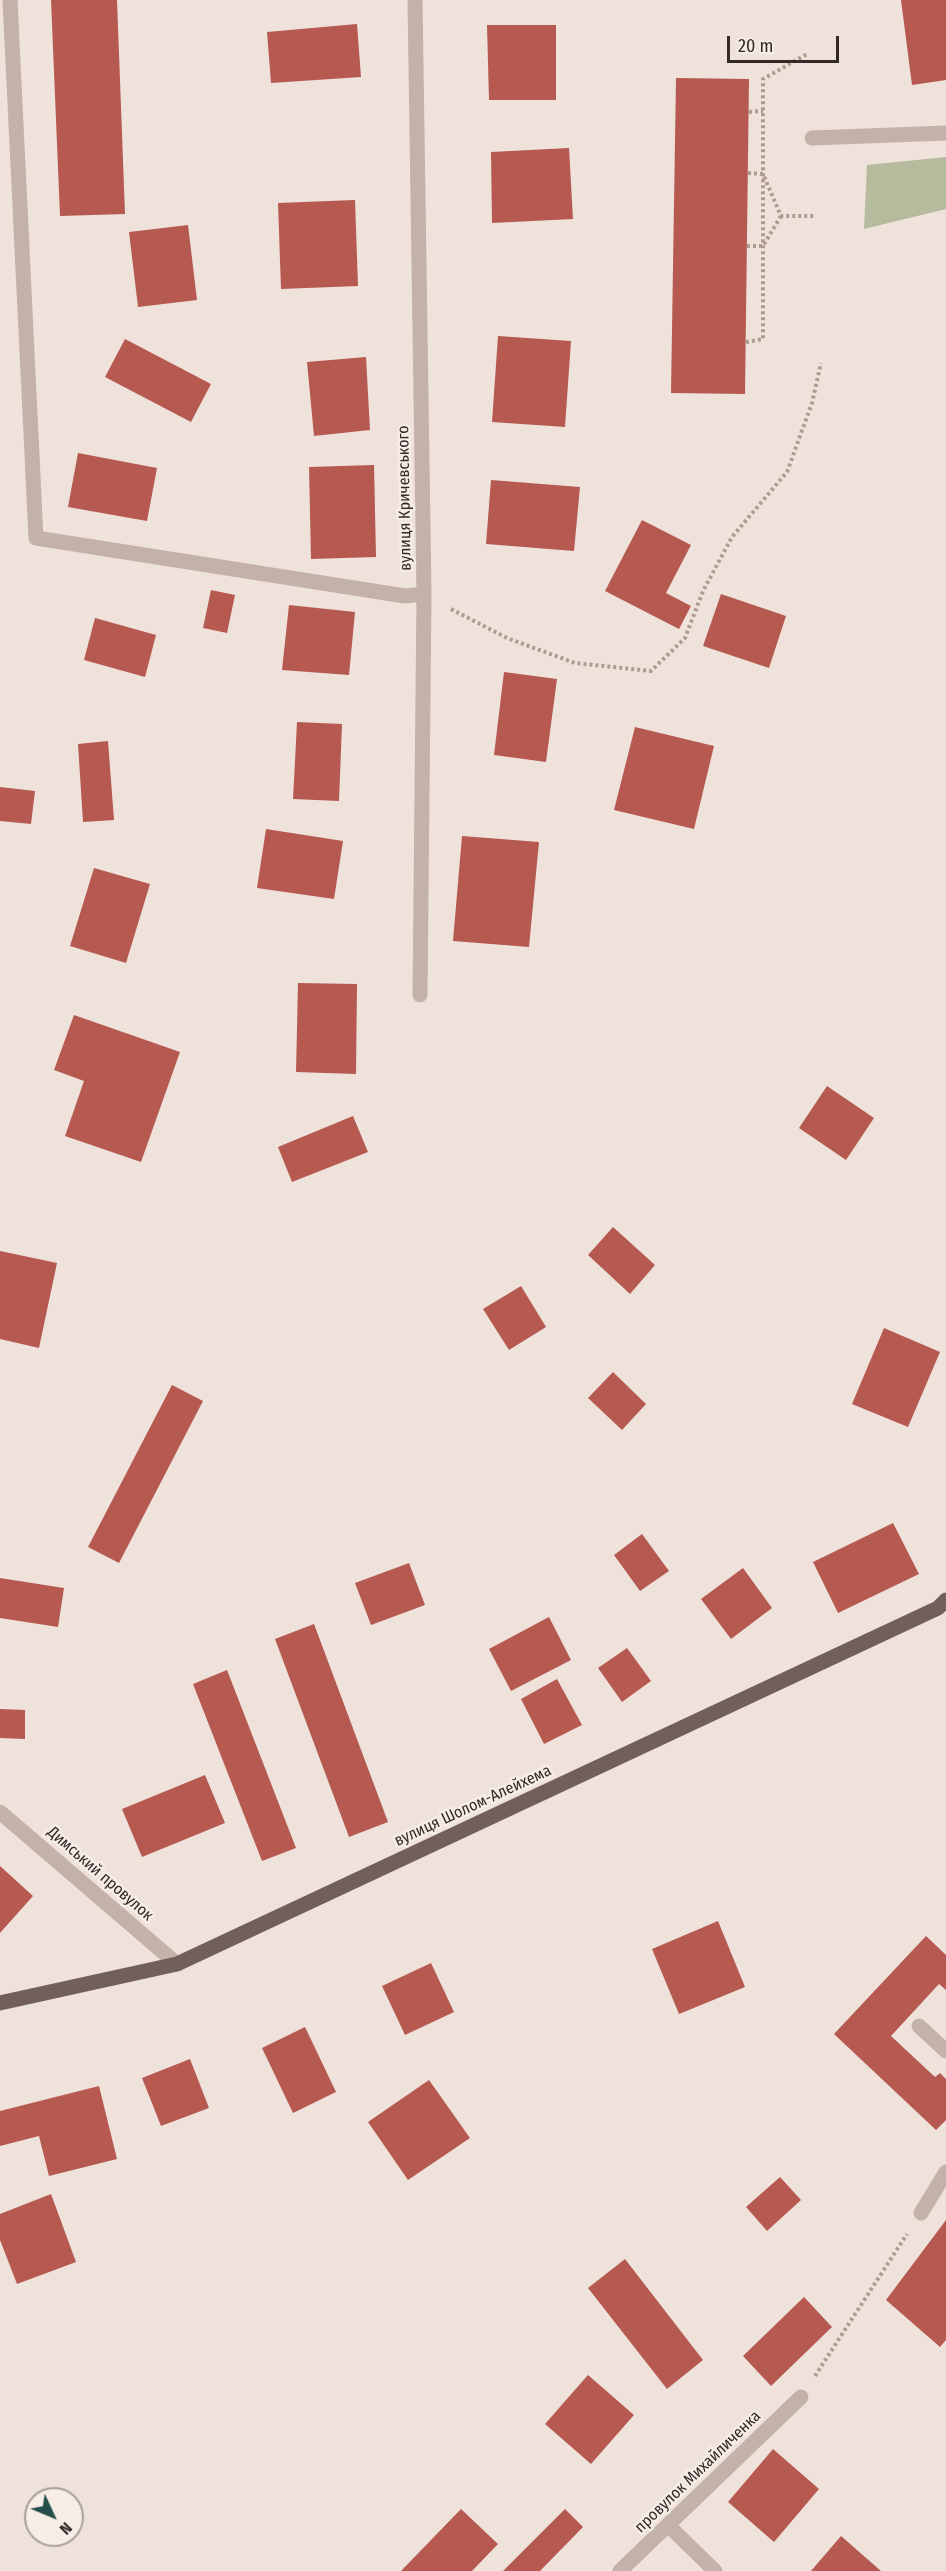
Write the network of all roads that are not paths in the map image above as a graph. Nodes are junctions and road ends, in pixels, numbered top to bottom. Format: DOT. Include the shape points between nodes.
graph roads {
  1 [pos="10,0"];
  2 [pos="415,0"];
  3 [pos="946,133"];
  4 [pos="812,138"];
  5 [pos="424,594"];
  6 [pos="420,995"];
  7 [pos="946,1600"];
  8 [pos="0,1812"];
  9 [pos="177,1964"];
  10 [pos="0,2003"];
  11 [pos="919,2025"];
  12 [pos="946,2051"];
  13 [pos="946,2172"];
  14 [pos="921,2213"];
  15 [pos="801,2397"];
  16 [pos="669,2526"];
  17 [pos="620,2571"];
  18 [pos="715,2571"];
  1 -- 5 [label="street" via="36,538 405,596"];
  2 -- 5 [label="street, вулиця Кричевського"];
  3 -- 4 [label="street"];
  5 -- 6 [label="street, вулиця Кричевського"];
  7 -- 9 [label="main road, вулиця Шолом-Алейхема" via="928,1613"];
  8 -- 9 [label="street, Димський провулок"];
  9 -- 10 [label="main road, вулиця Шолом-Алейхема"];
  11 -- 12 [label="street"];
  13 -- 14 [label="street"];
  15 -- 16 [label="street, провулок Михайличенка"];
  16 -- 17 [label="street, провулок Михайличенка"];
  16 -- 18 [label="street"];
}
